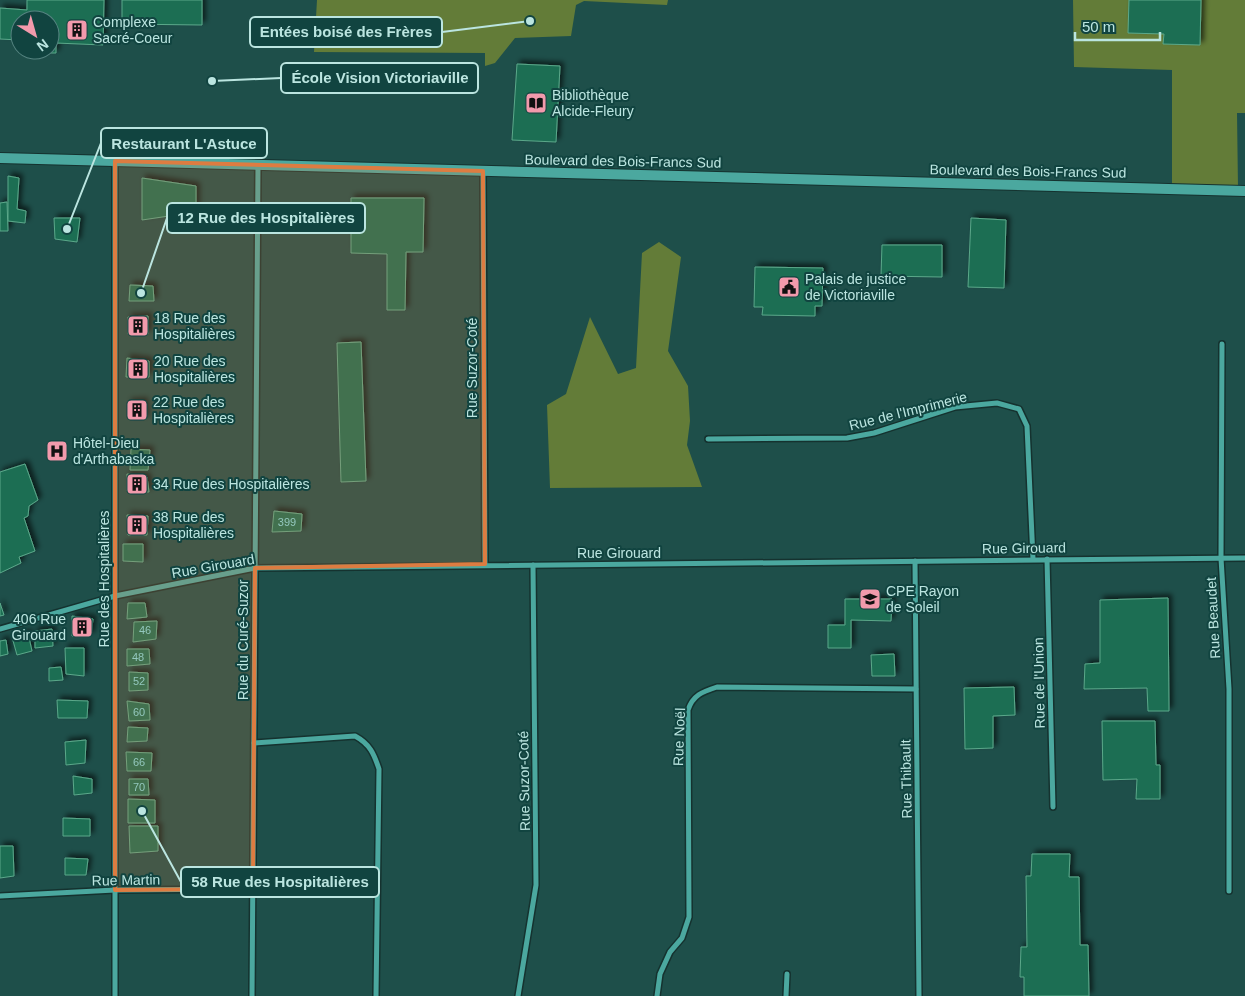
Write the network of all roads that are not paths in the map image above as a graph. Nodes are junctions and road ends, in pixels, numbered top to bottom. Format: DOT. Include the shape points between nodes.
graph roads {
  1 [pos="0,158"];
  2 [pos="115,161"];
  3 [pos="258,165"];
  4 [pos="483,171"];
  5 [pos="1245,191"];
  6 [pos="1222,344"];
  7 [pos="708,439"];
  8 [pos="1221,558"];
  9 [pos="1245,558"];
  10 [pos="1047,559"];
  11 [pos="1033,560"];
  12 [pos="915,561"];
  13 [pos="485,564"];
  14 [pos="533,564"];
  15 [pos="255,568"];
  16 [pos="115,596"];
  17 [pos="0,629"];
  18 [pos="916,689"];
  19 [pos="254,743"];
  20 [pos="1053,807"];
  21 [pos="253,889"];
  22 [pos="115,890"];
  23 [pos="1229,891"];
  24 [pos="0,896"];
  25 [pos="787,974"];
  26 [pos="115,996"];
  27 [pos="252,996"];
  28 [pos="376,996"];
  29 [pos="518,996"];
  30 [pos="657,996"];
  31 [pos="786,996"];
  32 [pos="919,996"];
  1 -- 2 [label="street, Boulevard des Bois-Francs Sud"];
  2 -- 3 [label="street, Boulevard des Bois-Francs Sud"];
  2 -- 16 [label="street, Rue des Hospitalières"];
  3 -- 4 [label="street, Boulevard des Bois-Francs Sud"];
  3 -- 15 [label="street, Rue du Curé-Suzor"];
  4 -- 5 [label="street, Boulevard des Bois-Francs Sud"];
  4 -- 13 [label="street, Rue Suzor-Coté"];
  6 -- 8 [label="street, Rue Beaudet"];
  7 -- 11 [label="street, Rue de l'Imprimerie" via="847,438 955,408 997,403 1009,405 1018,409 1027,426"];
  8 -- 9 [label="street, Rue Girouard"];
  8 -- 10 [label="street, Rue Girouard"];
  8 -- 23 [label="street, Rue Beaudet" via="1229,689"];
  10 -- 11 [label="street, Rue Girouard"];
  10 -- 20 [label="street, Rue de l'Union"];
  11 -- 12 [label="street, Rue Girouard"];
  12 -- 14 [label="street, Rue Girouard"];
  12 -- 18 [label="street, Rue Thibault"];
  13 -- 14 [label="street, Rue Girouard"];
  13 -- 15 [label="street, Rue Girouard"];
  14 -- 29 [label="street, Rue Suzor-Coté" via="536,885"];
  15 -- 16 [label="street, Rue Girouard"];
  15 -- 19 [label="street, Rue du Curé-Suzor"];
  16 -- 17 [label="street, Rue Girouard"];
  16 -- 22 [label="street, Rue des Hospitalières"];
  18 -- 30 [label="street, Rue Noël" via="717,687 692,699 688,710 689,917 682,938 670,952 660,974"];
  18 -- 32 [label="street, Rue Thibault"];
  19 -- 21 [label="street, Rue du Curé-Suzor"];
  19 -- 28 [label="street" via="355,736 373,750 379,769"];
  21 -- 22 [label="street, Rue Martin"];
  21 -- 27 [label="street, Rue du Curé-Suzor"];
  22 -- 24 [label="street, Rue Martin"];
  22 -- 26 [label="street, Rue des Hospitalières"];
  25 -- 31 [label="street"];
}
